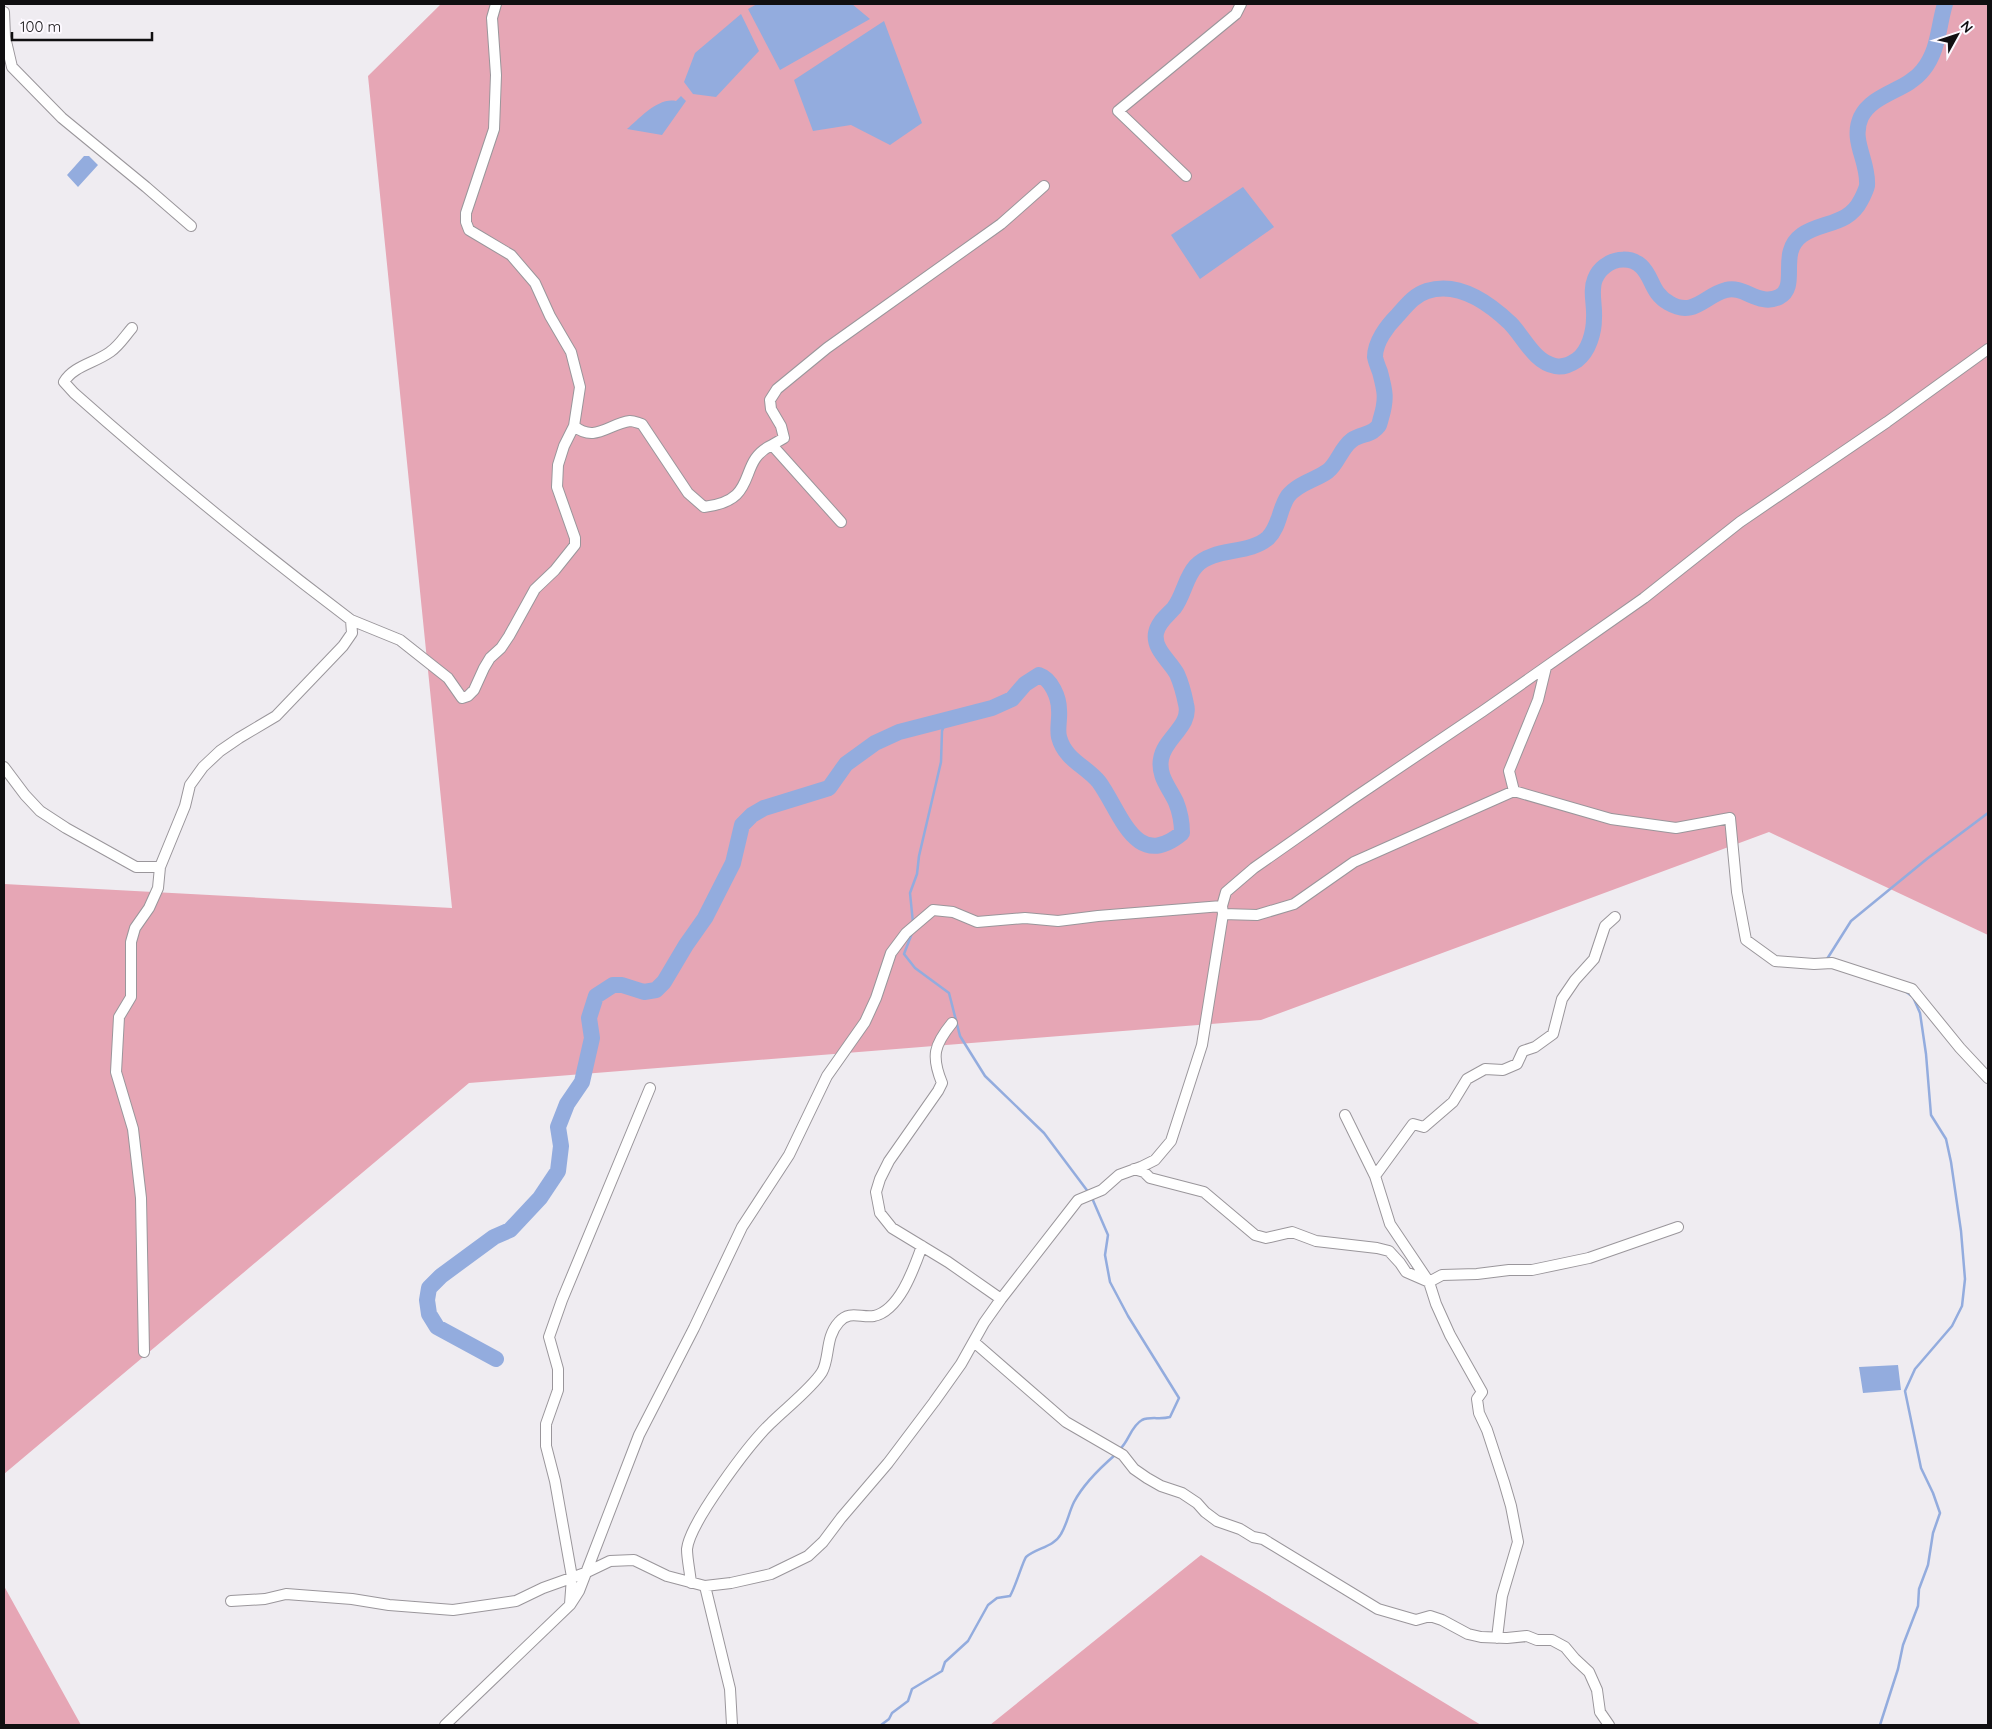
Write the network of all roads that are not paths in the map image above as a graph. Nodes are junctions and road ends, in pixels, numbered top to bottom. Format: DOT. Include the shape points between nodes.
graph roads {
  1 [pos="496,4"];
  2 [pos="1241,4"];
  3 [pos="4,12"];
  4 [pos="1186,176"];
  5 [pos="1044,186"];
  6 [pos="191,226"];
  7 [pos="132,328"];
  8 [pos="1988,348"];
  9 [pos="574,426"];
  10 [pos="772,445"];
  11 [pos="842,522"];
  12 [pos="352,620"];
  13 [pos="1546,667"];
  14 [pos="4,767"];
  15 [pos="1514,791"];
  16 [pos="160,867"];
  17 [pos="1222,910"];
  18 [pos="1615,917"];
  19 [pos="952,1023"];
  20 [pos="1988,1078"];
  21 [pos="650,1088"];
  22 [pos="1345,1115"];
  23 [pos="1134,1169"];
  24 [pos="1375,1176"];
  25 [pos="1678,1227"];
  26 [pos="922,1246"];
  27 [pos="1429,1282"];
  28 [pos="1001,1299"];
  29 [pos="974,1342"];
  30 [pos="144,1352"];
  31 [pos="585,1572"];
  32 [pos="572,1577"];
  33 [pos="691,1583"];
  34 [pos="705,1586"];
  35 [pos="231,1601"];
  36 [pos="570,1605"];
  37 [pos="1497,1638"];
  38 [pos="445,1725"];
  39 [pos="732,1725"];
  40 [pos="1609,1725"];
  1 -- 9 [label="street" via="492,18 496,75 494,129 466,213 466,222 469,230 511,255 535,284 571,352 580,387"];
  2 -- 4 [label="street" via="1236,14 1118,111"];
  3 -- 6 [label="street" via="5,37 12,67 62,118"];
  5 -- 10 [label="street" via="1001,224 827,348 777,389 770,400 770,409 781,426 784,438"];
  7 -- 12 [label="street" via="111,351 69,373 64,382 161,470 270,559"];
  8 -- 13 [label="street" via="1887,422 1740,522 1644,598"];
  9 -- 10 [label="street" via="582,433 594,433 631,421 642,424 688,493 704,506 732,500 740,493 755,459"];
  9 -- 12 [label="street" via="560,459 557,487 575,545 535,589 509,636 490,658 479,682 468,696 462,698 448,678 400,640"];
  10 -- 11 [label="street"];
  12 -- 16 [label="street" via="352,633 343,646 276,716 239,738 203,767 190,785 185,806"];
  13 -- 15 [label="street" via="1538,700 1509,771"];
  13 -- 17 [label="street" via="1254,868 1226,892"];
  14 -- 16 [label="street" via="40,811 66,828 136,867"];
  15 -- 17 [label="street" via="1354,862 1294,904 1256,915"];
  15 -- 20 [label="street" via="1611,819 1676,828 1730,818 1737,892 1746,940 1775,961 1832,963 1912,989"];
  16 -- 30 [label="street" via="158,888 135,928 131,942 131,997 119,1017 116,1072 133,1129 140,1198"];
  17 -- 23 [label="street" via="1202,1045 1171,1141 1155,1160"];
  17 -- 31 [label="street" via="1107,915 1058,921 1025,918 977,922 953,912 934,910 906,933 891,953 866,1022 828,1076 789,1155 742,1227 639,1436"];
  18 -- 24 [label="street" via="1605,926 1594,959 1562,999 1553,1034 1523,1051 1517,1064 1504,1070 1485,1069 1467,1079 1453,1102 1435,1119 1424,1127 1412,1124"];
  19 -- 26 [label="street" via="936,1046 936,1069 942,1082 938,1091 890,1161 876,1192 884,1220"];
  21 -- 32 [label="street" via="549,1337 558,1369 558,1390 546,1424 546,1446"];
  22 -- 24 [label="street"];
  23 -- 27 [label="street" via="1150,1178 1204,1192 1255,1235 1266,1238 1292,1232 1316,1241 1389,1251 1406,1272"];
  23 -- 28 [label="street" via="1119,1175 1102,1190 1078,1200"];
  24 -- 27 [label="street" via="1390,1224"];
  25 -- 27 [label="street" via="1589,1258 1532,1270 1442,1275"];
  26 -- 28 [label="street"];
  26 -- 33 [label="street" via="903,1291 884,1312 873,1316 852,1314 843,1317 832,1332 822,1371 769,1425 728,1475 695,1524 688,1548"];
  27 -- 37 [label="street" via="1447,1328 1482,1392 1477,1399 1479,1413 1516,1527 1518,1542 1502,1596"];
  28 -- 29 [label="street"];
  29 -- 34 [label="street" via="888,1462 808,1556 771,1574"];
  29 -- 37 [label="street" via="1066,1422 1123,1455 1146,1478 1182,1493 1216,1521 1263,1539 1378,1609 1416,1620 1430,1616 1468,1634"];
  31 -- 32 [label="street"];
  31 -- 33 [label="street" via="610,1561 634,1560"];
  31 -- 36 [label="street" via="579,1592"];
  32 -- 35 [label="street" via="516,1601 453,1610 286,1594"];
  32 -- 36 [label="street"];
  33 -- 34 [label="street"];
  34 -- 39 [label="street" via="730,1689"];
  36 -- 38 [label="street"];
  37 -- 40 [label="street" via="1527,1636 1552,1640 1565,1647 1589,1672 1597,1690 1600,1712"];
}
